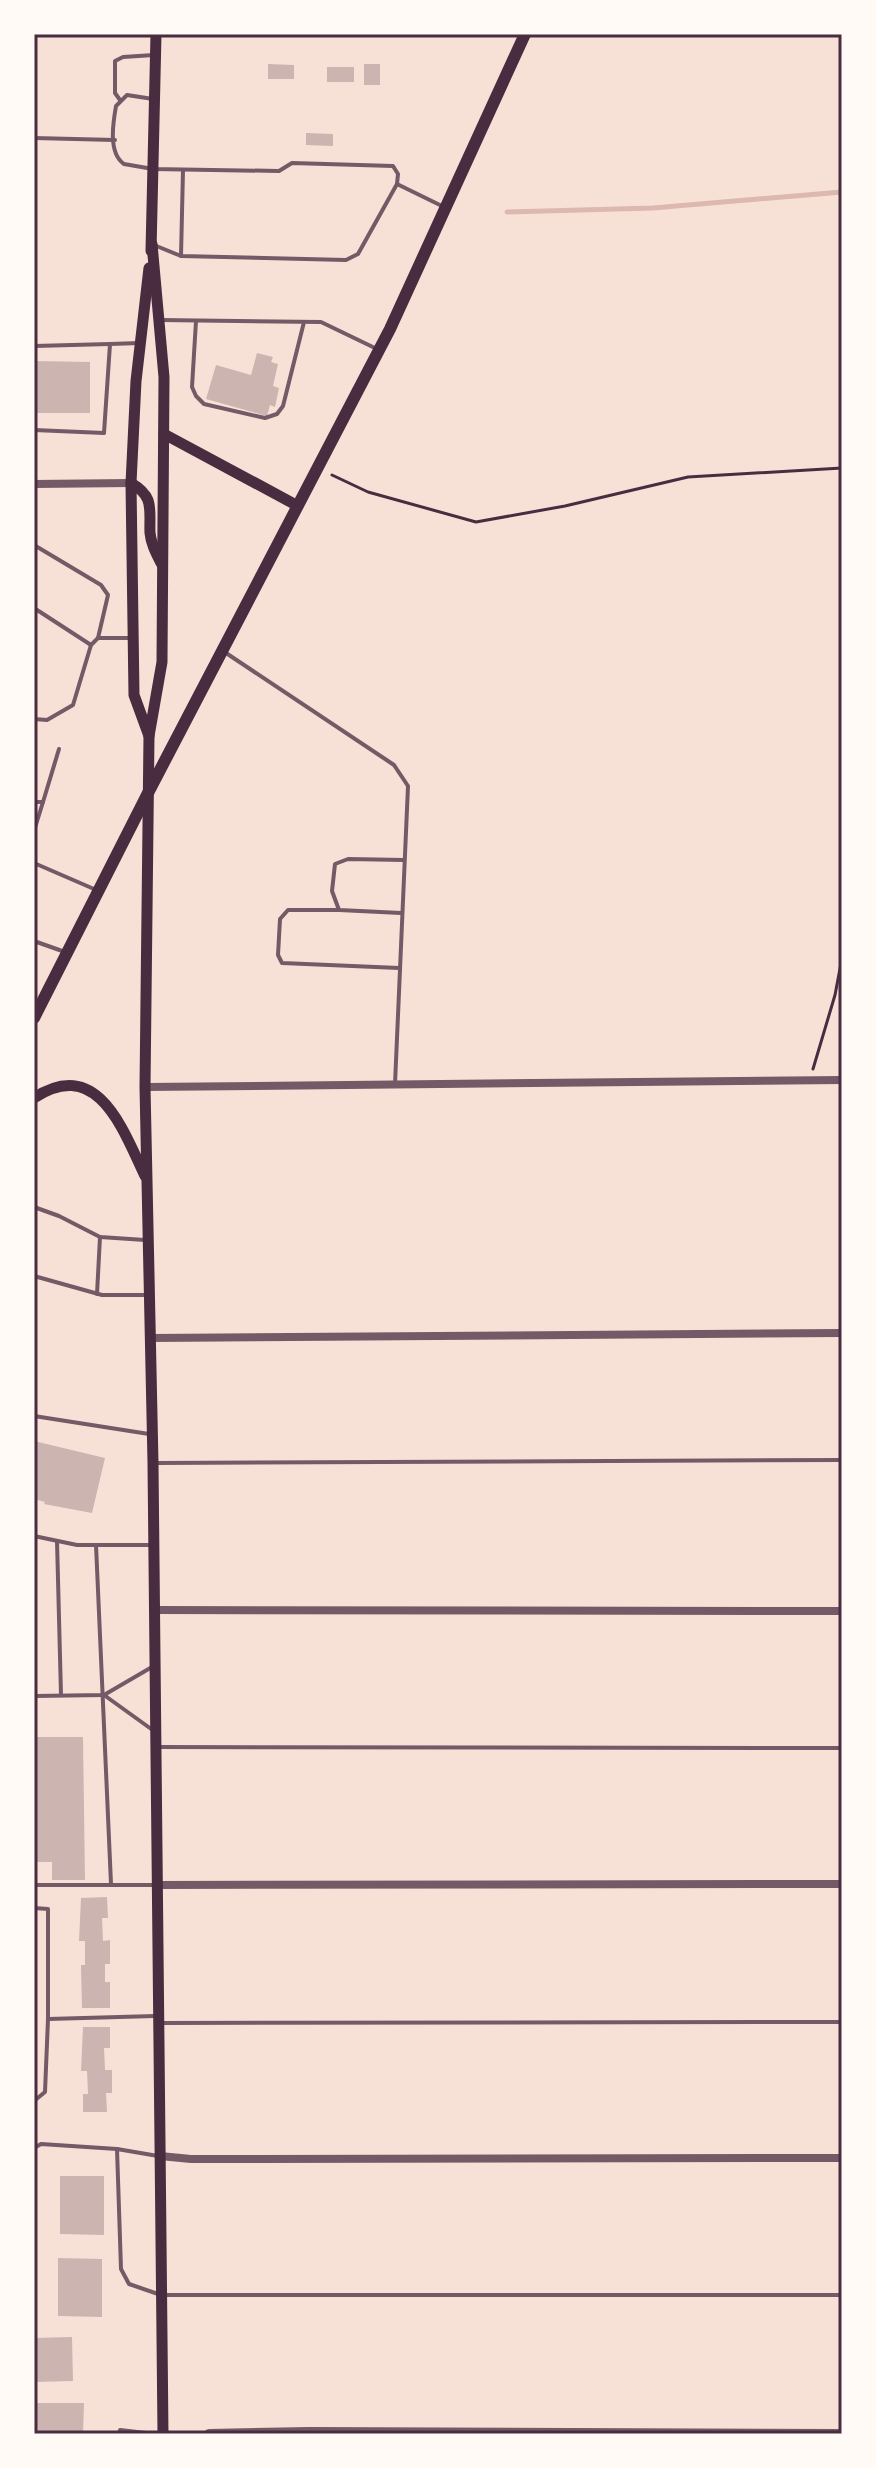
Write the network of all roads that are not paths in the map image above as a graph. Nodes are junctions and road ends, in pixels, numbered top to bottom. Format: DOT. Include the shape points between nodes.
graph roads {
  1 [pos="156,34"];
  2 [pos="525,34"];
  3 [pos="155,55"];
  4 [pos="155,99"];
  5 [pos="120,100"];
  6 [pos="34,138"];
  7 [pos="115,140"];
  8 [pos="153,169"];
  9 [pos="183,170"];
  10 [pos="397,184"];
  11 [pos="446,208"];
  12 [pos="152,244"];
  13 [pos="181,256"];
  14 [pos="159,320"];
  15 [pos="196,321"];
  16 [pos="304,322"];
  17 [pos="140,343"];
  18 [pos="110,344"];
  19 [pos="34,346"];
  20 [pos="379,350"];
  21 [pos="34,430"];
  22 [pos="164,434"];
  23 [pos="131,483"];
  24 [pos="34,484"];
  25 [pos="298,506"];
  26 [pos="34,545"];
  27 [pos="163,567"];
  28 [pos="34,608"];
  29 [pos="98,638"];
  30 [pos="134,638"];
  31 [pos="91,645"];
  32 [pos="222,650"];
  33 [pos="34,719"];
  34 [pos="149,736"];
  35 [pos="59,749"];
  36 [pos="148,793"];
  37 [pos="34,802"];
  38 [pos="43,802"];
  39 [pos="34,831"];
  40 [pos="404,860"];
  41 [pos="34,863"];
  42 [pos="98,891"];
  43 [pos="339,910"];
  44 [pos="401,913"];
  45 [pos="34,941"];
  46 [pos="67,953"];
  47 [pos="399,968"];
  48 [pos="38,1000"];
  49 [pos="34,1018"];
  50 [pos="842,1080"];
  51 [pos="395,1084"];
  52 [pos="145,1087"];
  53 [pos="34,1098"];
  54 [pos="148,1181"];
  55 [pos="34,1207"];
  56 [pos="100,1237"];
  57 [pos="148,1240"];
  58 [pos="34,1276"];
  59 [pos="97,1294"];
  60 [pos="149,1295"];
  61 [pos="842,1333"];
  62 [pos="150,1338"];
  63 [pos="34,1416"];
  64 [pos="151,1434"];
  65 [pos="842,1460"];
  66 [pos="153,1463"];
  67 [pos="34,1536"];
  68 [pos="57,1541"];
  69 [pos="96,1545"];
  70 [pos="153,1545"];
  71 [pos="154,1610"];
  72 [pos="842,1611"];
  73 [pos="154,1667"];
  74 [pos="61,1695"];
  75 [pos="104,1695"];
  76 [pos="34,1696"];
  77 [pos="154,1731"];
  78 [pos="155,1747"];
  79 [pos="842,1748"];
  80 [pos="111,1884"];
  81 [pos="842,1884"];
  82 [pos="34,1885"];
  83 [pos="156,1885"];
  84 [pos="34,1908"];
  85 [pos="48,2019"];
  86 [pos="158,2020"];
  87 [pos="842,2022"];
  88 [pos="34,2101"];
  89 [pos="34,2148"];
  90 [pos="117,2149"];
  91 [pos="160,2156"];
  92 [pos="842,2158"];
  93 [pos="161,2295"];
  94 [pos="842,2295"];
  95 [pos="309,2433"];
  96 [pos="119,2434"];
  97 [pos="155,2434"];
  98 [pos="163,2434"];
  99 [pos="209,2434"];
  100 [pos="586,2434"];
  101 [pos="842,2434"];
  1 -- 3 [label="main road"];
  2 -- 11 [label="main road"];
  3 -- 4 [label="main road"];
  3 -- 5 [label="lane" via="115,61 115,93"];
  4 -- 5 [label="lane" via="127,95"];
  4 -- 8 [label="main road"];
  5 -- 7 [label="lane"];
  6 -- 7 [label="lane"];
  7 -- 8 [label="lane" via="119,161"];
  8 -- 9 [label="lane"];
  8 -- 12 [label="main road"];
  9 -- 10 [label="lane" via="279,171 292,163 393,166"];
  9 -- 13 [label="lane"];
  10 -- 11 [label="lane"];
  10 -- 13 [label="lane" via="358,254 346,260"];
  11 -- 20 [label="main road"];
  12 -- 13 [label="lane"];
  12 -- 14 [label="main road"];
  12 -- 17 [label="main road"];
  14 -- 15 [label="lane"];
  14 -- 22 [label="main road"];
  15 -- 16 [label="lane"];
  15 -- 16 [label="lane" via="196,396 204,404 265,418 283,406"];
  16 -- 20 [label="lane" via="321,322"];
  17 -- 18 [label="lane"];
  17 -- 23 [label="main road"];
  18 -- 19 [label="lane"];
  18 -- 21 [label="lane" via="104,433"];
  20 -- 25 [label="main road"];
  22 -- 25 [label="main road"];
  22 -- 27 [label="main road"];
  23 -- 24 [label="street"];
  23 -- 27 [label="main road" via="151,507 153,547"];
  23 -- 30 [label="main road"];
  25 -- 32 [label="main road"];
  26 -- 29 [label="lane" via="101,585 108,595"];
  27 -- 34 [label="main road" via="162,662"];
  28 -- 31 [label="lane"];
  29 -- 30 [label="lane"];
  29 -- 31 [label="lane"];
  30 -- 34 [label="main road" via="134,695"];
  31 -- 33 [label="lane" via="73,705 47,720"];
  32 -- 36 [label="main road"];
  32 -- 40 [label="lane" via="394,765 408,786"];
  34 -- 36 [label="main road"];
  35 -- 38 [label="lane"];
  36 -- 42 [label="main road"];
  36 -- 52 [label="main road"];
  37 -- 38 [label="lane"];
  38 -- 39 [label="lane"];
  40 -- 43 [label="lane" via="348,859 335,864 332,891"];
  40 -- 44 [label="lane"];
  41 -- 42 [label="lane"];
  42 -- 46 [label="main road"];
  43 -- 44 [label="lane"];
  43 -- 47 [label="lane" via="288,910 280,919 282,963"];
  44 -- 47 [label="lane"];
  45 -- 46 [label="lane"];
  46 -- 48 [label="main road"];
  47 -- 51 [label="lane"];
  48 -- 49 [label="main road"];
  50 -- 51 [label="street"];
  51 -- 52 [label="street"];
  52 -- 54 [label="main road"];
  53 -- 54 [label="main road" via="59,1086 91,1090 112,1110"];
  54 -- 57 [label="main road"];
  55 -- 56 [label="lane"];
  56 -- 57 [label="lane"];
  56 -- 59 [label="lane"];
  57 -- 60 [label="main road"];
  58 -- 59 [label="lane"];
  59 -- 60 [label="lane"];
  60 -- 62 [label="main road"];
  61 -- 62 [label="street"];
  62 -- 64 [label="main road"];
  63 -- 64 [label="lane"];
  64 -- 66 [label="main road"];
  65 -- 66 [label="lane"];
  66 -- 70 [label="main road"];
  67 -- 68 [label="lane"];
  68 -- 69 [label="lane"];
  68 -- 74 [label="lane"];
  69 -- 70 [label="lane"];
  69 -- 75 [label="lane"];
  70 -- 71 [label="main road"];
  71 -- 72 [label="street"];
  71 -- 73 [label="main road"];
  73 -- 75 [label="lane"];
  73 -- 77 [label="main road"];
  74 -- 75 [label="lane"];
  74 -- 76 [label="lane"];
  75 -- 77 [label="lane"];
  75 -- 80 [label="lane"];
  77 -- 78 [label="main road"];
  78 -- 79 [label="lane"];
  78 -- 83 [label="main road"];
  80 -- 82 [label="lane"];
  80 -- 83 [label="lane"];
  81 -- 83 [label="street"];
  83 -- 86 [label="main road"];
  84 -- 85 [label="lane" via="48,1909"];
  85 -- 86 [label="lane"];
  85 -- 88 [label="lane" via="45,2092"];
  86 -- 87 [label="lane"];
  86 -- 91 [label="main road"];
  89 -- 90 [label="lane" via="41,2144"];
  90 -- 91 [label="lane"];
  90 -- 93 [label="lane" via="121,2269 129,2284"];
  91 -- 92 [label="street"];
  91 -- 93 [label="main road"];
  93 -- 94 [label="lane"];
  93 -- 98 [label="main road"];
  95 -- 99 [label="street"];
  95 -- 100 [label="street"];
  96 -- 97 [label="lane"];
  100 -- 101 [label="street"];
}
